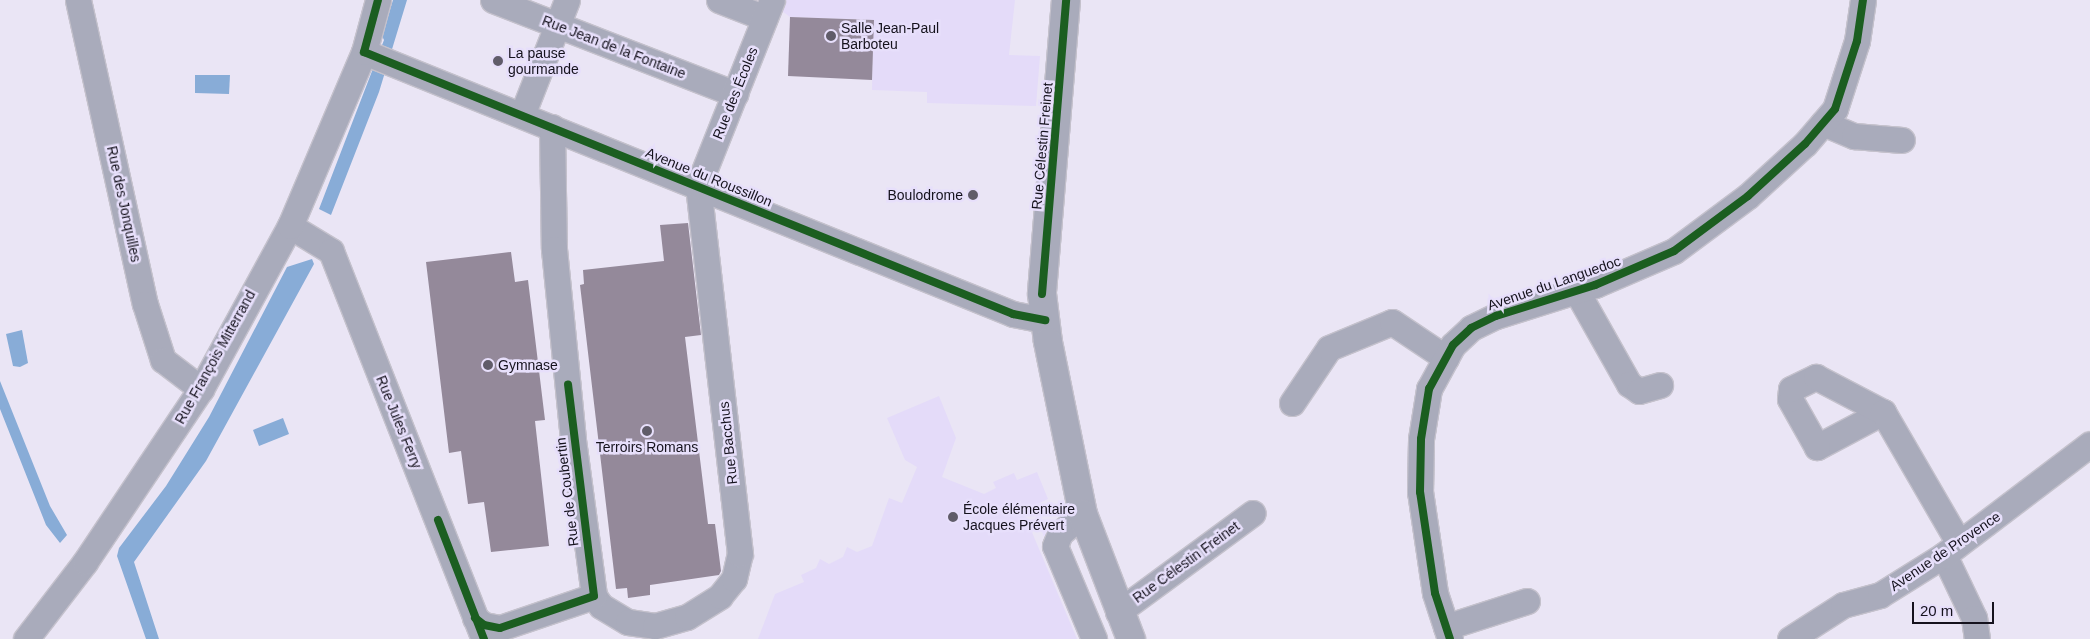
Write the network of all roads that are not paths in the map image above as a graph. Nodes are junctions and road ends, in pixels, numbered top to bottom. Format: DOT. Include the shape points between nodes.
graph roads {
  1 [pos="78,0"];
  2 [pos="378,0"];
  3 [pos="493,0"];
  4 [pos="566,0"];
  5 [pos="719,0"];
  6 [pos="1066,0"];
  7 [pos="1863,0"];
  8 [pos="769,9"];
  9 [pos="557,25"];
  10 [pos="364,52"];
  11 [pos="735,94"];
  12 [pos="522,115"];
  13 [pos="1823,123"];
  14 [pos="552,127"];
  15 [pos="1902,140"];
  16 [pos="698,186"];
  17 [pos="290,226"];
  18 [pos="1576,290"];
  19 [pos="1044,307"];
  20 [pos="1446,358"];
  21 [pos="1660,385"];
  22 [pos="201,389"];
  23 [pos="1292,404"];
  24 [pos="1882,412"];
  25 [pos="2090,444"];
  26 [pos="1254,512"];
  27 [pos="1083,514"];
  28 [pos="1952,549"];
  29 [pos="594,596"];
  30 [pos="1527,601"];
  31 [pos="1118,612"];
  32 [pos="480,628"];
  33 [pos="1448,633"];
  34 [pos="26,639"];
  35 [pos="1094,639"];
  36 [pos="1132,639"];
  37 [pos="1790,639"];
  38 [pos="1977,639"];
  1 -- 22 [label="street, Rue des Jonquilles" via="145,304 164,360"];
  2 -- 10 [label="street, Rue François Mitterrand"];
  3 -- 9 [label="street, Rue Jean de la Fontaine"];
  4 -- 9 [label="street"];
  5 -- 8 [label="street"];
  6 -- 19 [label="street, Rue Célestin Freinet"];
  7 -- 13 [label="street, Avenue du Languedoc" via="1857,42 1835,109"];
  8 -- 11 [label="street, Rue des Écoles"];
  9 -- 11 [label="street, Rue Jean de la Fontaine"];
  9 -- 12 [label="street"];
  10 -- 12 [label="street, Avenue du Roussillon"];
  10 -- 17 [label="street, Rue François Mitterrand"];
  11 -- 16 [label="street, Rue des Écoles"];
  12 -- 14 [label="street, Avenue du Roussillon"];
  13 -- 15 [label="street" via="1854,136"];
  13 -- 18 [label="street, Avenue du Languedoc" via="1748,196 1674,251"];
  14 -- 16 [label="street, Avenue du Roussillon"];
  14 -- 29 [label="street, Rue de Coubertin" via="554,249 575,460"];
  16 -- 19 [label="street, Avenue du Roussillon" via="1013,314"];
  16 -- 29 [label="street, Rue Bacchus" via="740,554 734,579 706,608 655,626 628,622 601,606"];
  17 -- 22 [label="street, Rue François Mitterrand" via="235,320"];
  17 -- 32 [label="street, Rue Jules Ferry" via="331,251"];
  18 -- 20 [label="street, Avenue du Languedoc" via="1522,306 1471,328"];
  18 -- 21 [label="street" via="1629,384 1639,391"];
  19 -- 27 [label="street, Rue Célestin Freinet"];
  20 -- 23 [label="street" via="1392,322 1329,348"];
  20 -- 33 [label="street, Avenue du Languedoc" via="1429,389 1420,439 1420,492 1435,593"];
  22 -- 34 [label="street, Rue François Mitterrand" via="85,562"];
  24 -- 28 [label="street"];
  25 -- 28 [label="street, Avenue de Provence"];
  26 -- 31 [label="street, Rue Célestin Freinet"];
  27 -- 31 [label="street, Rue Célestin Freinet"];
  27 -- 35 [label="street" via="1060,533 1055,546"];
  28 -- 37 [label="street, Avenue de Provence" via="1880,595 1843,605"];
  28 -- 38 [label="street" via="1974,618"];
  29 -- 32 [label="street" via="500,628 484,625"];
  30 -- 33 [label="street, Avenue du Languedoc"];
  31 -- 36 [label="street, Rue Célestin Freinet"];
}
